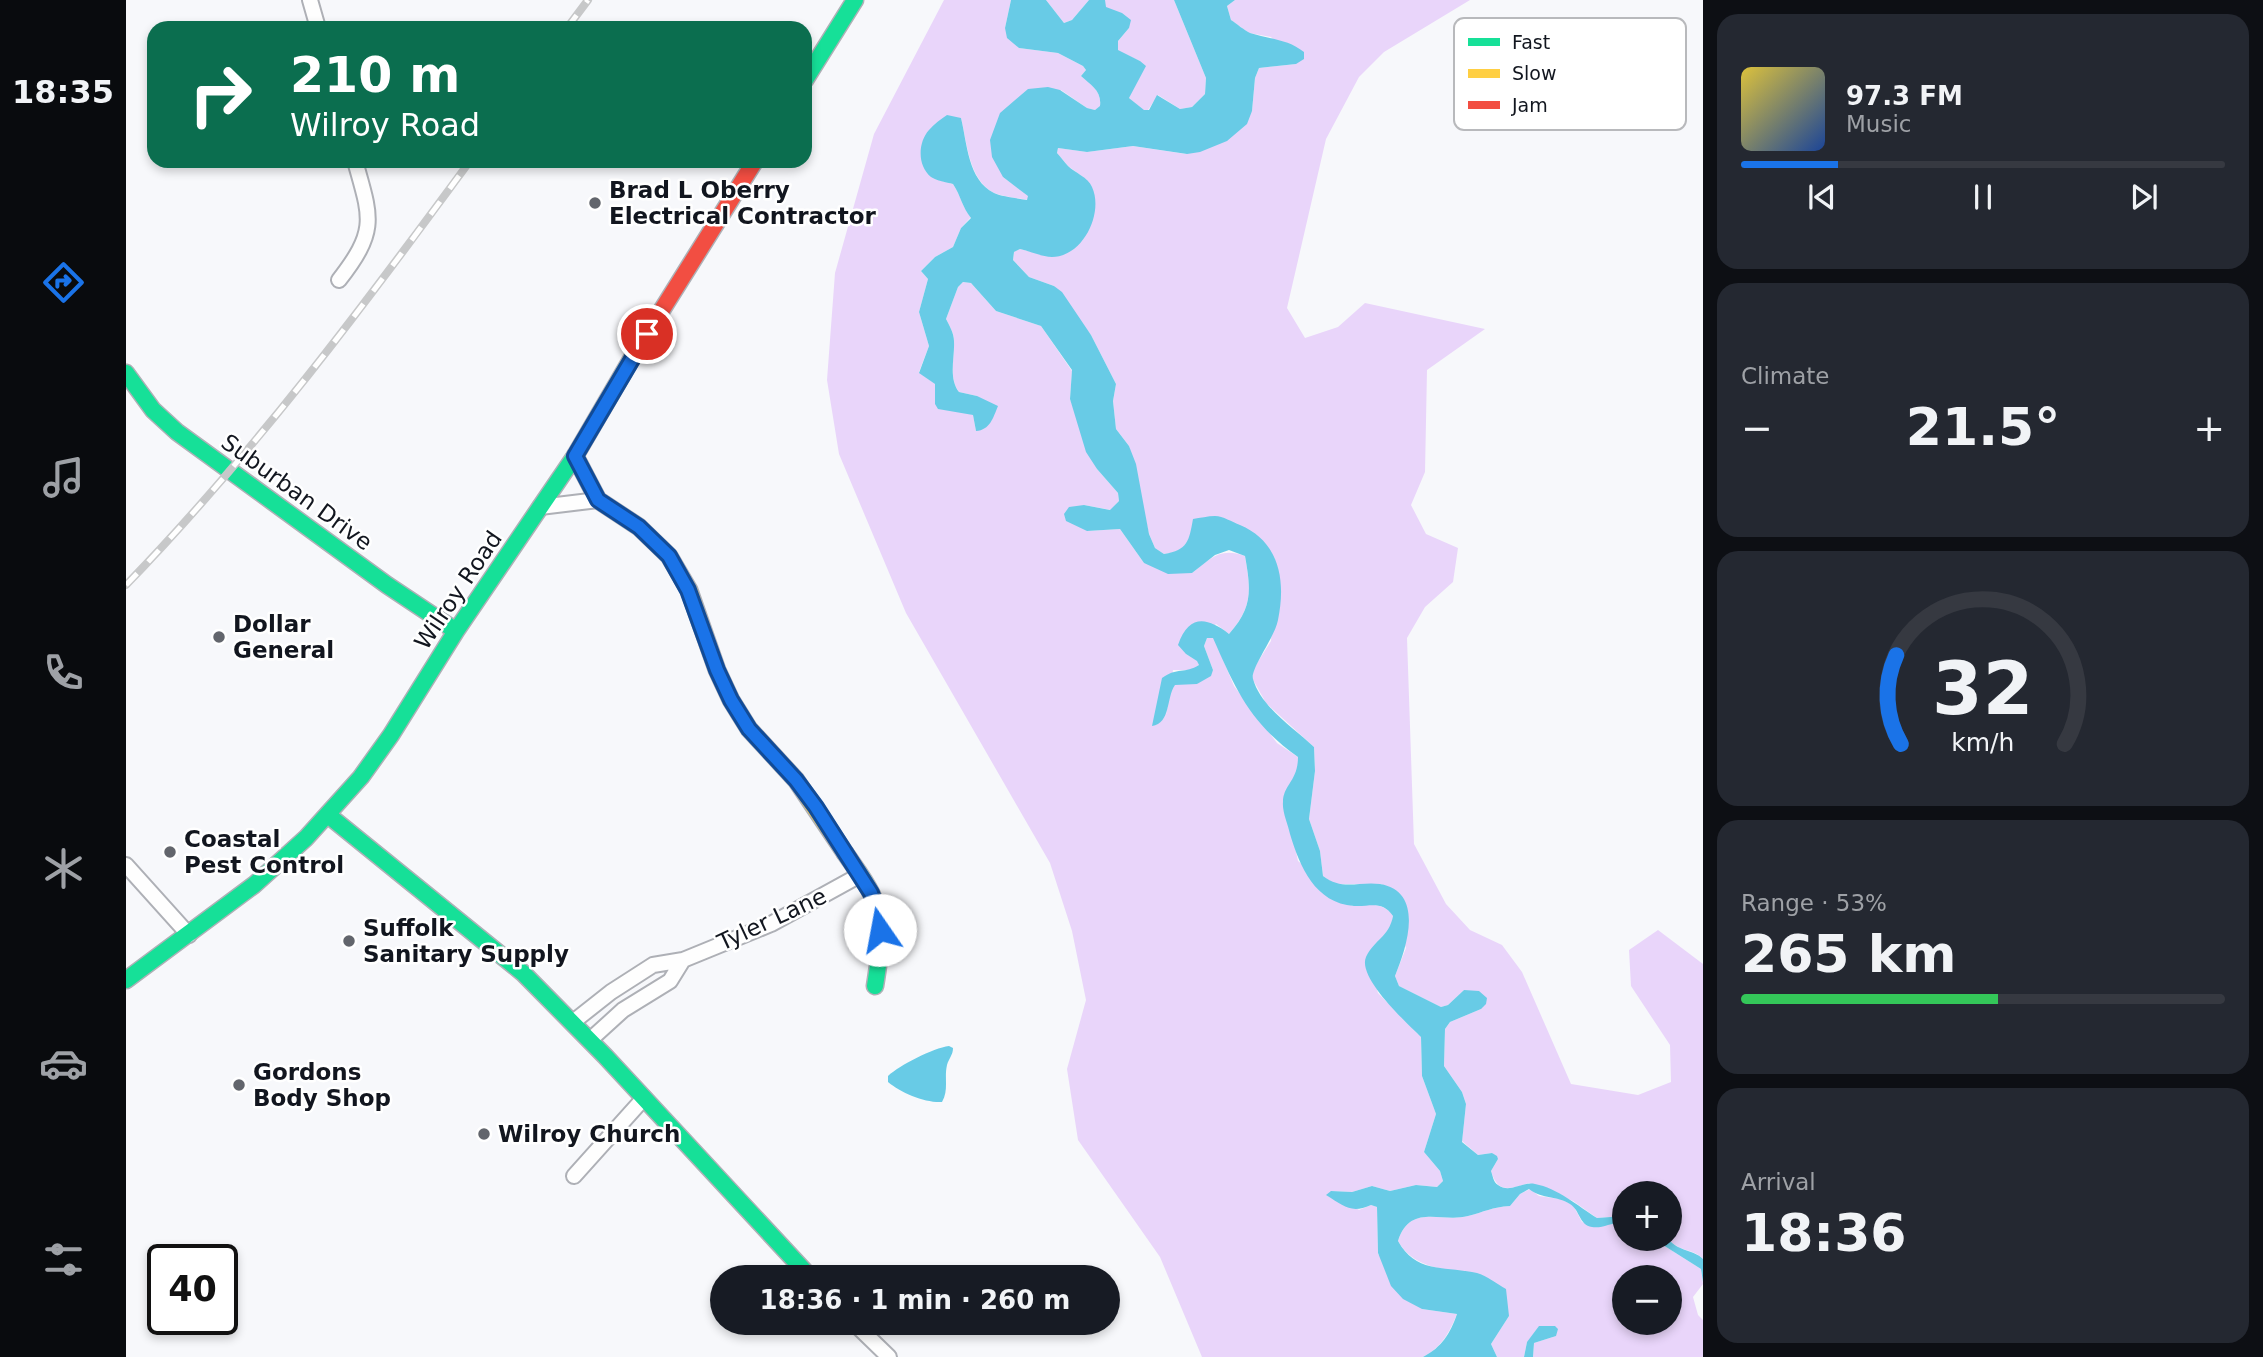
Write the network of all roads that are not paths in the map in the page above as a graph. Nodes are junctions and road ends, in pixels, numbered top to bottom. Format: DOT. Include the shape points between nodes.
graph roads {
  1 [pos="310,0"];
  2 [pos="855,0"];
  3 [pos="316,21"];
  4 [pos="812,69"];
  5 [pos="357,168"];
  6 [pos="751,168"];
  7 [pos="339,280"];
  8 [pos="126,373"];
  9 [pos="575,456"];
  10 [pos="598,500"];
  11 [pos="540,508"];
  12 [pos="456,631"];
  13 [pos="328,815"];
  14 [pos="126,864"];
  15 [pos="860,875"];
  16 [pos="189,935"];
  17 [pos="684,960"];
  18 [pos="126,980"];
  19 [pos="875,986"];
  20 [pos="573,1022"];
  21 [pos="590,1040"];
  22 [pos="644,1098"];
  23 [pos="573,1176"];
  24 [pos="799,1265"];
  25 [pos="866,1335"];
  26 [pos="888,1357"];
  1 -- 3 [label="street"];
  2 -- 4 [label="main road"];
  5 -- 7 [label="street" via="369,226"];
  6 -- 9 [label="main road, Wilroy Road"];
  8 -- 12 [label="main road, Suburban Drive" via="153,410 177,432"];
  9 -- 10 [label="main road"];
  9 -- 11 [label="main road, Wilroy Road"];
  10 -- 11 [label="street"];
  10 -- 15 [label="main road" via="639,527 669,556 688,590 731,700 749,729 816,807"];
  11 -- 12 [label="main road, Wilroy Road"];
  12 -- 13 [label="main road, Wilroy Road" via="391,735"];
  13 -- 16 [label="main road, Wilroy Road" via="254,885"];
  13 -- 20 [label="main road" via="523,973"];
  14 -- 16 [label="street"];
  15 -- 17 [label="street, Tyler Lane" via="771,924"];
  15 -- 19 [label="main road" via="878,913 881,947"];
  16 -- 18 [label="main road, Wilroy Road"];
  17 -- 20 [label="street, Tyler Lane" via="653,964"];
  17 -- 21 [label="street, Tyler Lane" via="670,981 623,1010"];
  20 -- 21 [label="main road"];
  21 -- 22 [label="main road"];
  22 -- 23 [label="street"];
  22 -- 24 [label="main road"];
  25 -- 26 [label="street"];
}
